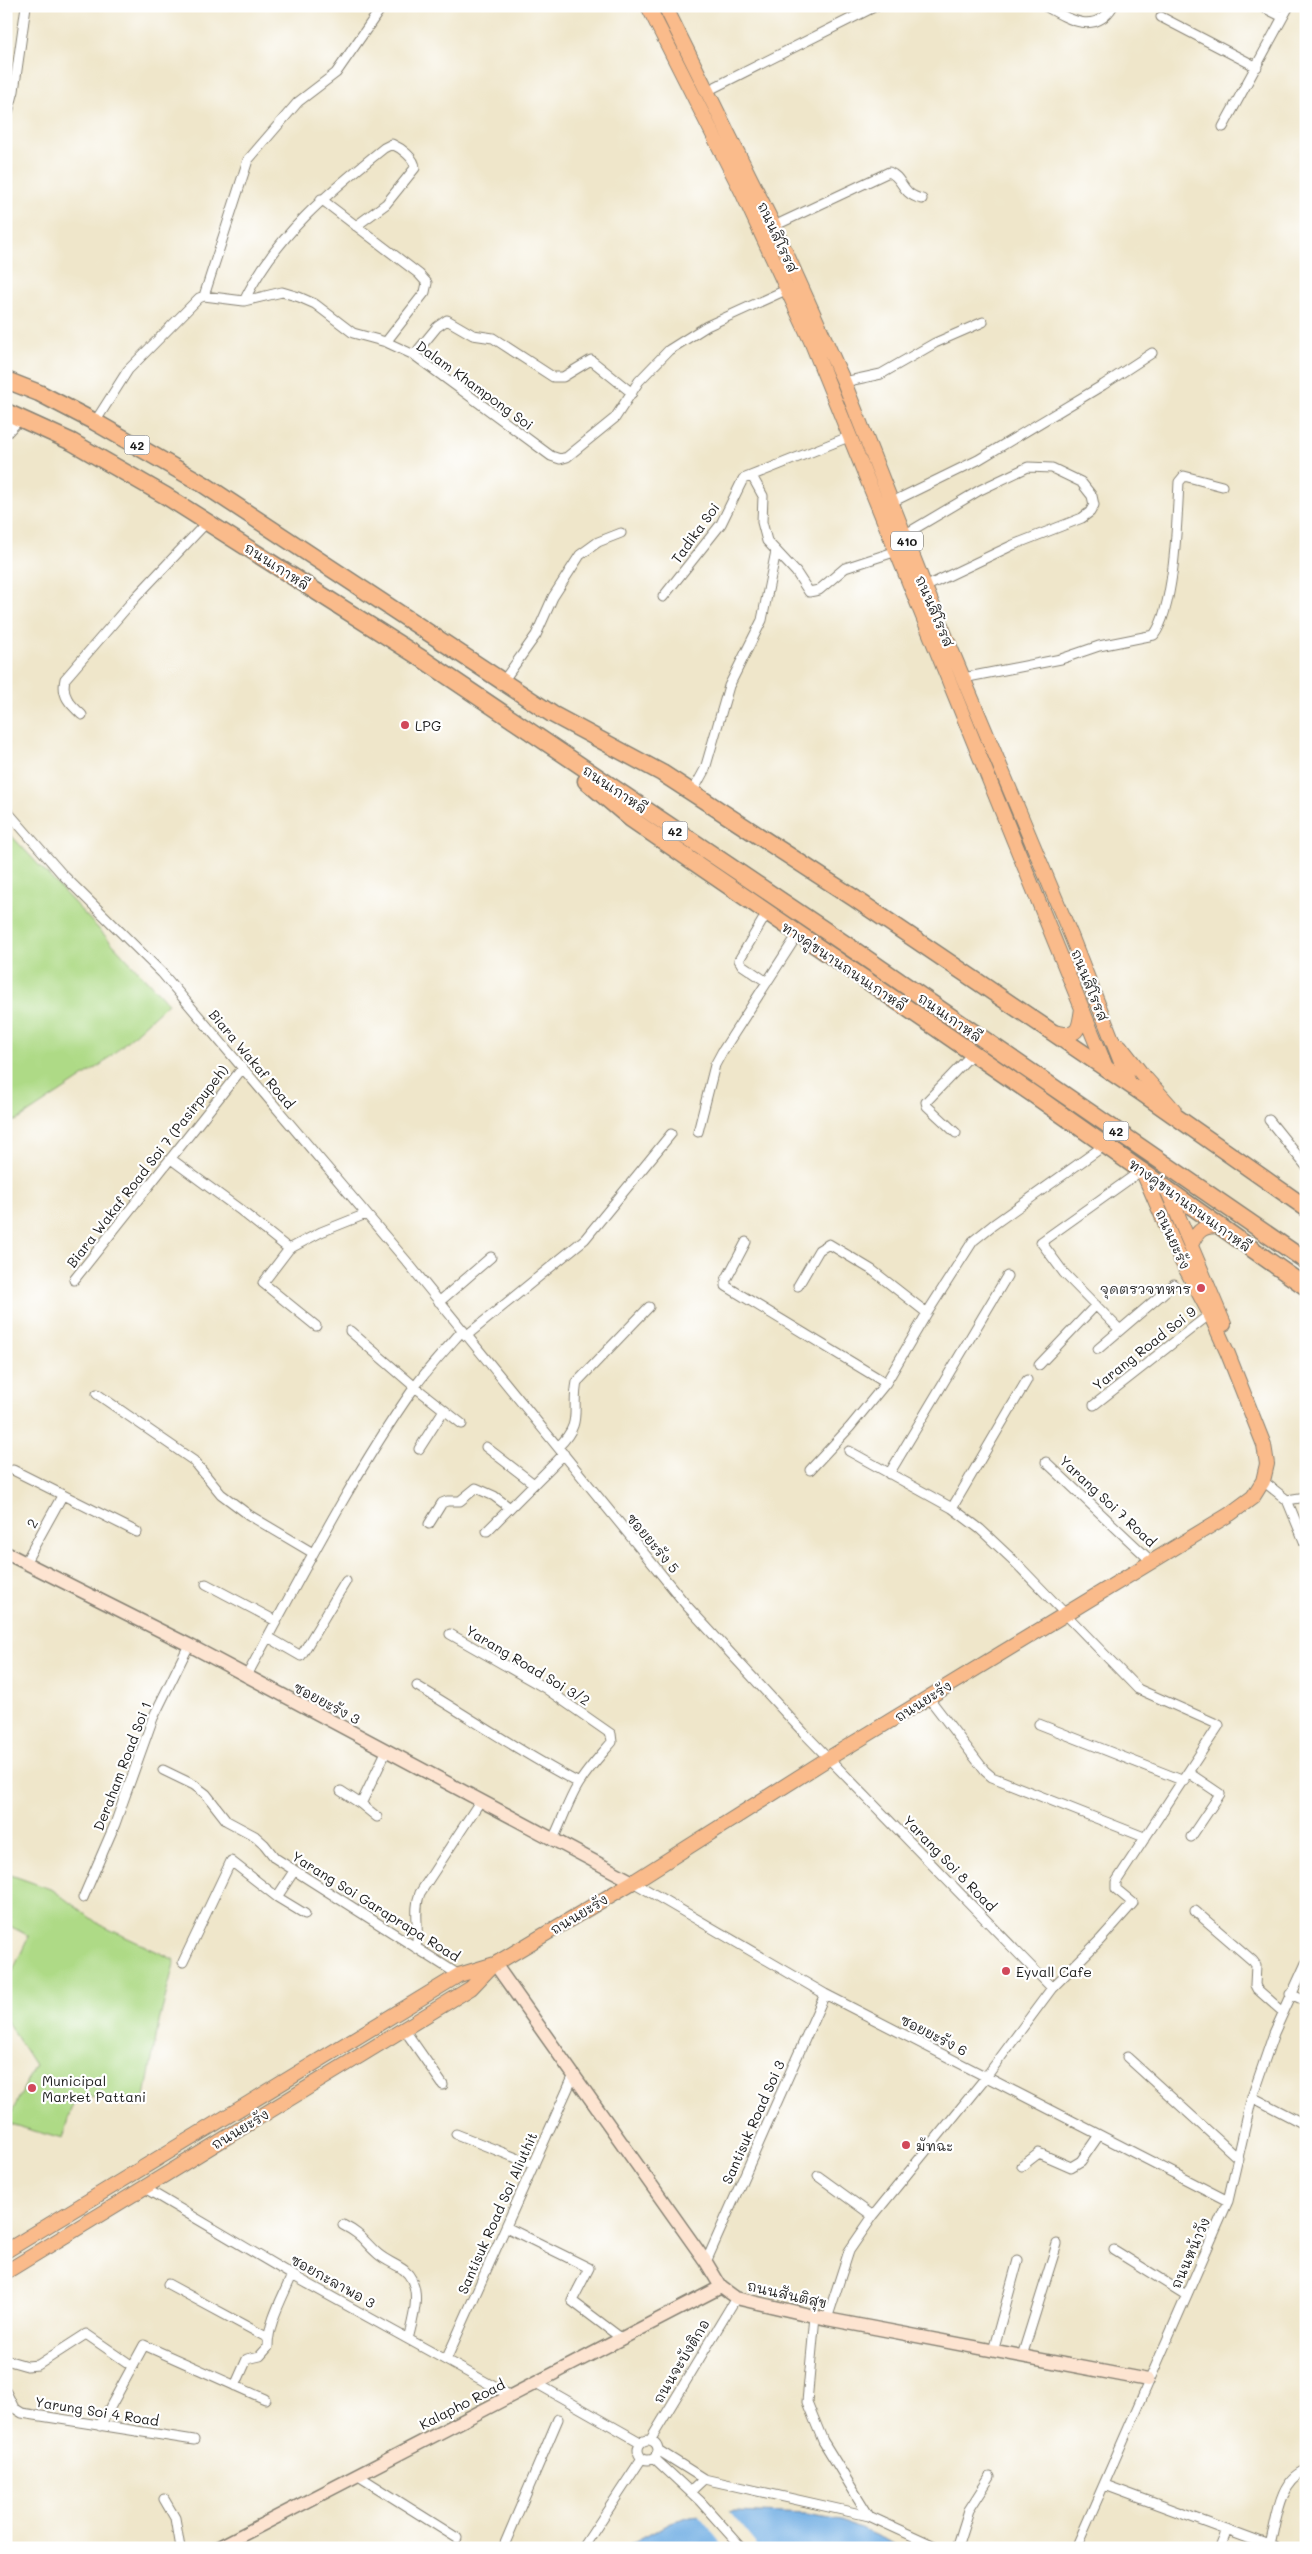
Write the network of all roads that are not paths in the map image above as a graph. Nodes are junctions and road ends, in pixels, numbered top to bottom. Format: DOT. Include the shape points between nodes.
graph roads {
  1 [pos="26,6"];
  2 [pos="648,6"];
  3 [pos="665,6"];
  4 [pos="876,6"];
  5 [pos="1045,6"];
  6 [pos="1113,6"];
  7 [pos="1262,6"];
  8 [pos="1289,6"];
  9 [pos="379,11"];
  10 [pos="1161,17"];
  11 [pos="1283,17"];
  12 [pos="1257,67"];
  13 [pos="706,91"];
  14 [pos="6,120"];
  15 [pos="1223,127"];
  16 [pos="320,199"];
  17 [pos="922,199"];
  18 [pos="356,226"];
  19 [pos="774,226"];
  20 [pos="788,289"];
  21 [pos="204,296"];
  22 [pos="244,301"];
  23 [pos="983,322"];
  24 [pos="386,342"];
  25 [pos="1152,353"];
  26 [pos="414,355"];
  27 [pos="6,380"];
  28 [pos="844,382"];
  29 [pos="632,393"];
  30 [pos="14,415"];
  31 [pos="96,422"];
  32 [pos="6,434"];
  33 [pos="851,436"];
  34 [pos="752,476"];
  35 [pos="1222,486"];
  36 [pos="892,502"];
  37 [pos="208,521"];
  38 [pos="260,522"];
  39 [pos="620,533"];
  40 [pos="904,535"];
  41 [pos="245,545"];
  42 [pos="776,551"];
  43 [pos="897,551"];
  44 [pos="925,587"];
  45 [pos="663,597"];
  46 [pos="415,622"];
  47 [pos="424,660"];
  48 [pos="963,678"];
  49 [pos="504,680"];
  50 [pos="82,715"];
  51 [pos="514,721"];
  52 [pos="692,793"];
  53 [pos="6,810"];
  54 [pos="767,914"];
  55 [pos="798,934"];
  56 [pos="766,982"];
  57 [pos="1082,1007"];
  58 [pos="1048,1031"];
  59 [pos="1109,1031"];
  60 [pos="973,1053"];
  61 [pos="242,1070"];
  62 [pos="1107,1070"];
  63 [pos="1130,1085"];
  64 [pos="1269,1120"];
  65 [pos="1185,1122"];
  66 [pos="698,1132"];
  67 [pos="956,1133"];
  68 [pos="671,1134"];
  69 [pos="1105,1145"];
  70 [pos="170,1159"];
  71 [pos="1304,1162"];
  72 [pos="1139,1173"];
  73 [pos="1166,1187"];
  74 [pos="1306,1208"];
  75 [pos="366,1214"];
  76 [pos="1221,1226"];
  77 [pos="746,1242"];
  78 [pos="1191,1245"];
  79 [pos="289,1249"];
  80 [pos="491,1257"];
  81 [pos="1306,1261"];
  82 [pos="1306,1275"];
  83 [pos="1007,1276"];
  84 [pos="74,1280"];
  85 [pos="1174,1284"];
  86 [pos="798,1286"];
  87 [pos="1306,1287"];
  88 [pos="439,1302"];
  89 [pos="1096,1305"];
  90 [pos="649,1307"];
  91 [pos="927,1313"];
  92 [pos="1210,1314"];
  93 [pos="316,1326"];
  94 [pos="1120,1330"];
  95 [pos="350,1331"];
  96 [pos="464,1333"];
  97 [pos="1098,1349"];
  98 [pos="1039,1365"];
  99 [pos="1027,1380"];
  100 [pos="886,1384"];
  101 [pos="414,1387"];
  102 [pos="1242,1389"];
  103 [pos="97,1394"];
  104 [pos="1094,1404"];
  105 [pos="444,1410"];
  106 [pos="462,1424"];
  107 [pos="486,1447"];
  108 [pos="419,1449"];
  109 [pos="561,1451"];
  110 [pos="849,1451"];
  111 [pos="1046,1462"];
  112 [pos="13,1470"];
  113 [pos="810,1470"];
  114 [pos="889,1474"];
  115 [pos="1263,1481"];
  116 [pos="534,1484"];
  117 [pos="62,1496"];
  118 [pos="1306,1497"];
  119 [pos="1287,1500"];
  120 [pos="510,1508"];
  121 [pos="952,1508"];
  122 [pos="429,1524"];
  123 [pos="487,1531"];
  124 [pos="136,1532"];
  125 [pos="1306,1546"];
  126 [pos="6,1553"];
  127 [pos="313,1553"];
  128 [pos="1151,1561"];
  129 [pos="25,1563"];
  130 [pos="346,1581"];
  131 [pos="206,1584"];
  132 [pos="1065,1613"];
  133 [pos="276,1621"];
  134 [pos="450,1634"];
  135 [pos="268,1638"];
  136 [pos="189,1645"];
  137 [pos="246,1677"];
  138 [pos="417,1686"];
  139 [pos="928,1697"];
  140 [pos="1039,1724"];
  141 [pos="386,1752"];
  142 [pos="829,1758"];
  143 [pos="163,1770"];
  144 [pos="1189,1773"];
  145 [pos="1184,1781"];
  146 [pos="579,1783"];
  147 [pos="341,1791"];
  148 [pos="481,1800"];
  149 [pos="361,1804"];
  150 [pos="377,1817"];
  151 [pos="1144,1837"];
  152 [pos="1191,1837"];
  153 [pos="552,1841"];
  154 [pos="294,1871"];
  155 [pos="633,1882"];
  156 [pos="277,1897"];
  157 [pos="83,1898"];
  158 [pos="1195,1911"];
  159 [pos="305,1914"];
  160 [pos="416,1948"];
  161 [pos="183,1962"];
  162 [pos="1306,1963"];
  163 [pos="495,1964"];
  164 [pos="459,1974"];
  165 [pos="1052,1988"];
  166 [pos="825,1994"];
  167 [pos="1290,1994"];
  168 [pos="1306,2000"];
  169 [pos="1283,2012"];
  170 [pos="404,2029"];
  171 [pos="1127,2057"];
  172 [pos="573,2077"];
  173 [pos="986,2077"];
  174 [pos="443,2085"];
  175 [pos="271,2090"];
  176 [pos="1252,2097"];
  177 [pos="280,2104"];
  178 [pos="1306,2125"];
  179 [pos="456,2134"];
  180 [pos="1099,2135"];
  181 [pos="1239,2159"];
  182 [pos="534,2165"];
  183 [pos="1022,2166"];
  184 [pos="818,2176"];
  185 [pos="143,2188"];
  186 [pos="1228,2201"];
  187 [pos="872,2216"];
  188 [pos="343,2225"];
  189 [pos="506,2227"];
  190 [pos="1057,2244"];
  191 [pos="1114,2250"];
  192 [pos="6,2251"];
  193 [pos="1018,2260"];
  194 [pos="706,2262"];
  195 [pos="6,2272"];
  196 [pos="292,2275"];
  197 [pos="168,2284"];
  198 [pos="721,2287"];
  199 [pos="1186,2295"];
  200 [pos="736,2298"];
  201 [pos="821,2318"];
  202 [pos="268,2338"];
  203 [pos="621,2338"];
  204 [pos="408,2339"];
  205 [pos="993,2351"];
  206 [pos="1022,2356"];
  207 [pos="6,2360"];
  208 [pos="446,2360"];
  209 [pos="131,2365"];
  210 [pos="1148,2380"];
  211 [pos="536,2383"];
  212 [pos="235,2386"];
  213 [pos="6,2392"];
  214 [pos="511,2396"];
  215 [pos="265,2399"];
  216 [pos="558,2419"];
  217 [pos="100,2426"];
  218 [pos="194,2440"];
  219 [pos="651,2440"];
  220 [pos="640,2442"];
  221 [pos="656,2454"];
  222 [pos="642,2458"];
  223 [pos="1306,2470"];
  224 [pos="357,2475"];
  225 [pos="990,2477"];
  226 [pos="704,2478"];
  227 [pos="1105,2484"];
  228 [pos="690,2492"];
  229 [pos="164,2498"];
  230 [pos="869,2516"];
  231 [pos="1227,2530"];
  232 [pos="458,2538"];
  233 [pos="1272,2547"];
  234 [pos="180,2548"];
  235 [pos="217,2548"];
  236 [pos="503,2548"];
  237 [pos="583,2548"];
  238 [pos="742,2548"];
  239 [pos="939,2548"];
  240 [pos="957,2548"];
  241 [pos="1076,2548"];
  242 [pos="1220,2548"];
  1 -- 14 [label="street" via="14,91"];
  2 -- 20 [label="main road, ถนนสิโรรส / 410"];
  3 -- 13 [label="main road, ถนนสิโรรส / 410"];
  4 -- 13 [label="street"];
  5 -- 6 [label="street" via="1082,24 1102,19"];
  7 -- 11 [label="street"];
  8 -- 11 [label="street"];
  9 -- 21 [label="street" via="336,73 298,102 248,160"];
  10 -- 12 [label="street"];
  11 -- 12 [label="street"];
  12 -- 15 [label="street"];
  13 -- 19 [label="main road, ถนนสิโรรส / 410"];
  16 -- 18 [label="street"];
  16 -- 18 [label="street" via="392,144 412,158 415,168 386,204"];
  16 -- 22 [label="street" via="264,264"];
  17 -- 19 [label="street" via="907,193 896,176 889,172"];
  18 -- 24 [label="street" via="419,274 428,287"];
  19 -- 28 [label="main road, ถนนสิโรรส / 410"];
  20 -- 29 [label="street, Dalam Khampong Soi" via="688,337 647,371"];
  20 -- 33 [label="main road, ถนนสิโรรส / 410"];
  21 -- 22 [label="street, Dalam Khampong Soi"];
  21 -- 31 [label="street" via="195,301 128,370"];
  22 -- 24 [label="street, Dalam Khampong Soi" via="282,292 314,304 353,333"];
  23 -- 28 [label="street" via="935,343 880,374"];
  24 -- 26 [label="street, Dalam Khampong Soi"];
  25 -- 36 [label="street" via="978,460"];
  26 -- 29 [label="street" via="447,320 473,335 493,338 553,377 563,377 591,360"];
  26 -- 29 [label="street, Dalam Khampong Soi" via="512,429 560,459 567,457 615,418"];
  27 -- 31 [label="highway, ถนนเกาหลี / 42"];
  28 -- 36 [label="main road, ถนนสิโรรส / 410"];
  30 -- 32 [label="street"];
  30 -- 37 [label="highway, ถนนเกาหลี / 42" via="72,442"];
  31 -- 38 [label="highway, ถนนเกาหลี / 42" via="203,484"];
  33 -- 34 [label="street, Tadika Soi"];
  33 -- 43 [label="main road, ถนนสิโรรส / 410"];
  34 -- 42 [label="street" via="763,496 763,533"];
  34 -- 45 [label="street, Tadika Soi" via="739,484 721,524"];
  35 -- 48 [label="street" via="1184,476 1179,482 1173,566 1154,635 1099,646 1061,659"];
  36 -- 40 [label="main road, ถนนสิโรรส / 410"];
  37 -- 41 [label="highway, ถนนเกาหลี / 42"];
  37 -- 50 [label="street" via="65,679 63,689 67,701"];
  38 -- 41 [label="highway"];
  38 -- 46 [label="highway, ถนนเกาหลี / 42"];
  39 -- 49 [label="street" via="598,542 580,555 553,598 536,635"];
  40 -- 44 [label="main road, ถนนสิโรรส / 410"];
  40 -- 44 [label="street" via="980,490 1028,467 1052,468 1071,476 1081,482 1092,496 1094,505 1082,518 1013,545"];
  41 -- 47 [label="highway, ถนนเกาหลี / 42"];
  42 -- 43 [label="street" via="812,593 844,568"];
  42 -- 52 [label="street" via="762,620 729,686 706,769"];
  43 -- 57 [label="main road, ถนนสิโรรส / 410"];
  44 -- 48 [label="main road, ถนนสิโรรส / 410"];
  46 -- 47 [label="highway"];
  46 -- 49 [label="highway, ถนนเกาหลี / 42"];
  47 -- 51 [label="highway, ถนนเกาหลี / 42"];
  48 -- 59 [label="main road, ถนนสิโรรส / 410"];
  49 -- 52 [label="highway, ถนนเกาหลี / 42" via="552,714"];
  51 -- 54 [label="highway, ทางคู่ขนานถนนเกาหลี" via="631,819"];
  51 -- 81 [label="highway, ถนนเกาหลี / 42"];
  52 -- 58 [label="highway" via="854,898"];
  53 -- 61 [label="street, Biara Wakaf Road" via="62,874 162,973"];
  54 -- 55 [label="highway, ทางคู่ขนานถนนเกาหลี"];
  54 -- 56 [label="street" via="740,960 742,965"];
  55 -- 56 [label="street"];
  55 -- 60 [label="highway, ทางคู่ขนานถนนเกาหลี"];
  56 -- 66 [label="street" via="715,1065"];
  57 -- 58 [label="main road" via="1080,1026 1075,1032 1069,1036"];
  57 -- 62 [label="main road, ถนนสิโรรส / 410"];
  58 -- 62 [label="highway"];
  59 -- 63 [label="main road, ถนนสิโรรส / 410"];
  59 -- 65 [label="main road"];
  60 -- 67 [label="street" via="926,1102"];
  60 -- 69 [label="highway, ทางคู่ขนานถนนเกาหลี"];
  61 -- 70 [label="street, Biara Wakaf Road Soi 7 (Pasirpupeh)"];
  61 -- 75 [label="street, Biara Wakaf Road"];
  62 -- 63 [label="highway"];
  63 -- 65 [label="highway"];
  64 -- 71 [label="street"];
  65 -- 74 [label="highway"];
  68 -- 96 [label="street" via="585,1239"];
  69 -- 72 [label="highway, ทางคู่ขนานถนนเกาหลี"];
  69 -- 91 [label="street" via="973,1241"];
  70 -- 79 [label="street"];
  70 -- 84 [label="street, Biara Wakaf Road Soi 7 (Pasirpupeh)"];
  72 -- 73 [label="highway, ทางคู่ขนานถนนเกาหลี"];
  72 -- 89 [label="street" via="1041,1242 1064,1273"];
  72 -- 92 [label="main road, ถนนยะรัง"];
  73 -- 76 [label="highway, ทางคู่ขนานถนนเกาหลี"];
  73 -- 78 [label="main road, ถนนยะรัง"];
  75 -- 79 [label="street"];
  75 -- 88 [label="street, Biara Wakaf Road"];
  76 -- 78 [label="main road" via="1207,1226 1197,1231"];
  76 -- 82 [label="highway"];
  76 -- 87 [label="highway, ทางคู่ขนานถนนเกาหลี"];
  77 -- 100 [label="street" via="726,1286"];
  78 -- 102 [label="main road, ถนนยะรัง" via="1234,1348"];
  79 -- 93 [label="street" via="263,1283"];
  80 -- 88 [label="street"];
  83 -- 114 [label="street"];
  85 -- 94 [label="street"];
  86 -- 91 [label="street" via="819,1250 829,1244 872,1270"];
  88 -- 96 [label="street, Biara Wakaf Road"];
  89 -- 94 [label="street"];
  89 -- 98 [label="street"];
  90 -- 109 [label="street" via="580,1378 576,1385 576,1408 570,1436"];
  91 -- 100 [label="street"];
  92 -- 102 [label="main road, ถนนยะรัง"];
  92 -- 104 [label="street, Yarang Road Soi 9"];
  94 -- 97 [label="street"];
  95 -- 101 [label="street"];
  96 -- 101 [label="street"];
  96 -- 109 [label="street, ซอยยะรัง 5"];
  99 -- 121 [label="street"];
  100 -- 113 [label="street"];
  101 -- 105 [label="street"];
  101 -- 127 [label="street"];
  102 -- 115 [label="main road, ถนนยะรัง" via="1264,1445 1267,1464"];
  103 -- 127 [label="street" via="194,1461 221,1494 249,1515"];
  105 -- 106 [label="street"];
  105 -- 108 [label="street"];
  107 -- 116 [label="street"];
  109 -- 116 [label="street"];
  109 -- 142 [label="street, ซอยยะรัง 5" via="687,1606"];
  110 -- 114 [label="street"];
  111 -- 128 [label="street, Yarang Soi 7 Road"];
  112 -- 117 [label="street"];
  114 -- 121 [label="street"];
  115 -- 119 [label="street"];
  115 -- 128 [label="main road, ถนนยะรัง" via="1253,1497 1230,1514"];
  116 -- 120 [label="street"];
  117 -- 124 [label="street"];
  117 -- 129 [label="street, 2"];
  118 -- 119 [label="street"];
  119 -- 125 [label="street"];
  120 -- 122 [label="street" via="476,1488 460,1501 442,1503"];
  120 -- 123 [label="street"];
  121 -- 132 [label="street" via="980,1529"];
  126 -- 129 [label="street, ซอยยะรัง 3"];
  127 -- 133 [label="street"];
  128 -- 132 [label="main road, ถนนยะรัง"];
  129 -- 136 [label="street, ซอยยะรัง 3"];
  130 -- 135 [label="street" via="301,1656"];
  131 -- 133 [label="street"];
  132 -- 139 [label="main road, ถนนยะรัง"];
  132 -- 144 [label="street" via="1138,1688 1219,1724"];
  133 -- 135 [label="street"];
  134 -- 146 [label="street, Yarang Road Soi 3/2" via="544,1688 611,1734 612,1742"];
  135 -- 137 [label="street"];
  136 -- 137 [label="street, ซอยยะรัง 3"];
  136 -- 157 [label="street, Deraham Road Soi 1" via="153,1718 115,1824"];
  137 -- 141 [label="street, ซอยยะรัง 3"];
  138 -- 146 [label="street" via="527,1756"];
  139 -- 142 [label="main road, ถนนยะรัง"];
  139 -- 151 [label="street" via="992,1777"];
  140 -- 145 [label="street"];
  141 -- 148 [label="street, ซอยยะรัง 3"];
  141 -- 149 [label="street"];
  142 -- 155 [label="main road, ถนนยะรัง"];
  142 -- 165 [label="street, Yarang Soi 8 Road"];
  143 -- 154 [label="street, Yarang Soi Garaprapa Road" via="206,1794 227,1820 255,1836 275,1858"];
  144 -- 145 [label="street"];
  144 -- 152 [label="street" via="1220,1794"];
  145 -- 151 [label="street"];
  146 -- 153 [label="street, Yarang Road Soi 3/2"];
  147 -- 149 [label="street"];
  148 -- 153 [label="street, ซอยยะรัง 3"];
  148 -- 160 [label="street" via="420,1893 416,1908 419,1922"];
  149 -- 150 [label="street"];
  151 -- 165 [label="street" via="1115,1886 1133,1904"];
  153 -- 155 [label="street, ซอยยะรัง 3"];
  154 -- 156 [label="street"];
  154 -- 160 [label="street, Yarang Soi Garaprapa Road"];
  155 -- 163 [label="main road, ถนนยะรัง"];
  155 -- 166 [label="street, ซอยยะรัง 6"];
  156 -- 159 [label="street"];
  156 -- 161 [label="street" via="231,1861"];
  158 -- 169 [label="street" via="1253,1961 1256,1969 1254,1985"];
  160 -- 164 [label="street, Yarang Soi Garaprapa Road"];
  162 -- 167 [label="street, ถนนหน้าวัง"];
  163 -- 164 [label="main road, ถนนยะรัง"];
  163 -- 170 [label="main road, ถนนยะรัง" via="471,1988"];
  163 -- 172 [label="street, ถนนสันติสุข"];
  164 -- 175 [label="main road, ถนนยะรัง"];
  165 -- 173 [label="street"];
  166 -- 173 [label="street, ซอยยะรัง 6"];
  166 -- 194 [label="street, Santisuk Road Soi 3"];
  167 -- 168 [label="street"];
  167 -- 169 [label="street, ถนนหน้าวัง"];
  169 -- 176 [label="street, ถนนหน้าวัง"];
  170 -- 174 [label="street"];
  170 -- 177 [label="main road, ถนนยะรัง"];
  171 -- 181 [label="street"];
  172 -- 182 [label="street, Santisuk Road Soi Aliuthit"];
  172 -- 194 [label="street, ถนนสันติสุข"];
  173 -- 180 [label="street, ซอยยะรัง 6"];
  173 -- 187 [label="street"];
  175 -- 177 [label="main road"];
  175 -- 192 [label="main road, ถนนยะรัง"];
  176 -- 178 [label="street"];
  176 -- 181 [label="street, ถนนหน้าวัง"];
  177 -- 185 [label="main road, ถนนยะรัง"];
  179 -- 182 [label="street"];
  180 -- 183 [label="street" via="1072,2167 1039,2153"];
  180 -- 186 [label="street, ซอยยะรัง 6"];
  181 -- 186 [label="street, ถนนหน้าวัง"];
  182 -- 189 [label="street, Santisuk Road Soi Aliuthit"];
  184 -- 187 [label="street"];
  185 -- 195 [label="main road, ถนนยะรัง"];
  185 -- 196 [label="street, ซอยกะลาพอ 3"];
  186 -- 199 [label="street, ถนนหน้าวัง"];
  187 -- 201 [label="street" via="848,2251"];
  188 -- 204 [label="street" via="358,2232 380,2255 409,2275 416,2299"];
  189 -- 203 [label="street" via="589,2268 572,2300"];
  189 -- 208 [label="street, Santisuk Road Soi Aliuthit"];
  190 -- 206 [label="street"];
  191 -- 199 [label="street"];
  193 -- 205 [label="street"];
  194 -- 198 [label="street, ถนนสันติสุข"];
  196 -- 202 [label="street"];
  196 -- 204 [label="street, ซอยกะลาพอ 3"];
  197 -- 202 [label="street"];
  198 -- 200 [label="street, ถนนสันติสุข"];
  198 -- 203 [label="street, Kalapho Road"];
  199 -- 210 [label="street, ถนนหน้าวัง"];
  200 -- 201 [label="street, ถนนสันติสุข"];
  200 -- 219 [label="street, ถนนจะบังติกอ"];
  201 -- 205 [label="street, ถนนสันติสุข"];
  201 -- 230 [label="street" via="807,2402 824,2441"];
  202 -- 212 [label="street" via="265,2353 247,2359"];
  203 -- 211 [label="street, Kalapho Road"];
  204 -- 208 [label="street, ซอยกะลาพอ 3"];
  205 -- 206 [label="street, ถนนสันติสุข"];
  206 -- 210 [label="street, ถนนสันติสุข"];
  207 -- 209 [label="street" via="27,2366 38,2365 86,2334"];
  208 -- 214 [label="street, ซอยกะลาพอ 3"];
  209 -- 212 [label="street" via="144,2345"];
  209 -- 217 [label="street"];
  210 -- 227 [label="street, ถนนหน้าวัง"];
  211 -- 214 [label="street, Kalapho Road"];
  211 -- 220 [label="street"];
  212 -- 215 [label="street"];
  213 -- 217 [label="street, Yarung Soi 4 Road" via="14,2408 22,2414"];
  214 -- 224 [label="street, Kalapho Road"];
  216 -- 236 [label="street"];
  217 -- 218 [label="street, Yarung Soi 4 Road"];
  219 -- 220 [label="street"];
  219 -- 221 [label="street" via="656,2443"];
  220 -- 222 [label="street" via="637,2449"];
  221 -- 222 [label="street" via="648,2460"];
  221 -- 226 [label="street"];
  221 -- 228 [label="street"];
  222 -- 237 [label="street"];
  223 -- 233 [label="street" via="1287,2486"];
  224 -- 232 [label="street"];
  224 -- 235 [label="street, Kalapho Road"];
  225 -- 240 [label="street" via="969,2510"];
  226 -- 228 [label="street"];
  226 -- 230 [label="street"];
  227 -- 231 [label="street"];
  227 -- 241 [label="street, ถนนหน้าวัง"];
  228 -- 238 [label="street"];
  229 -- 234 [label="street" via="175,2518"];
  230 -- 239 [label="street"];
  231 -- 233 [label="street"];
  231 -- 242 [label="street"];
}
